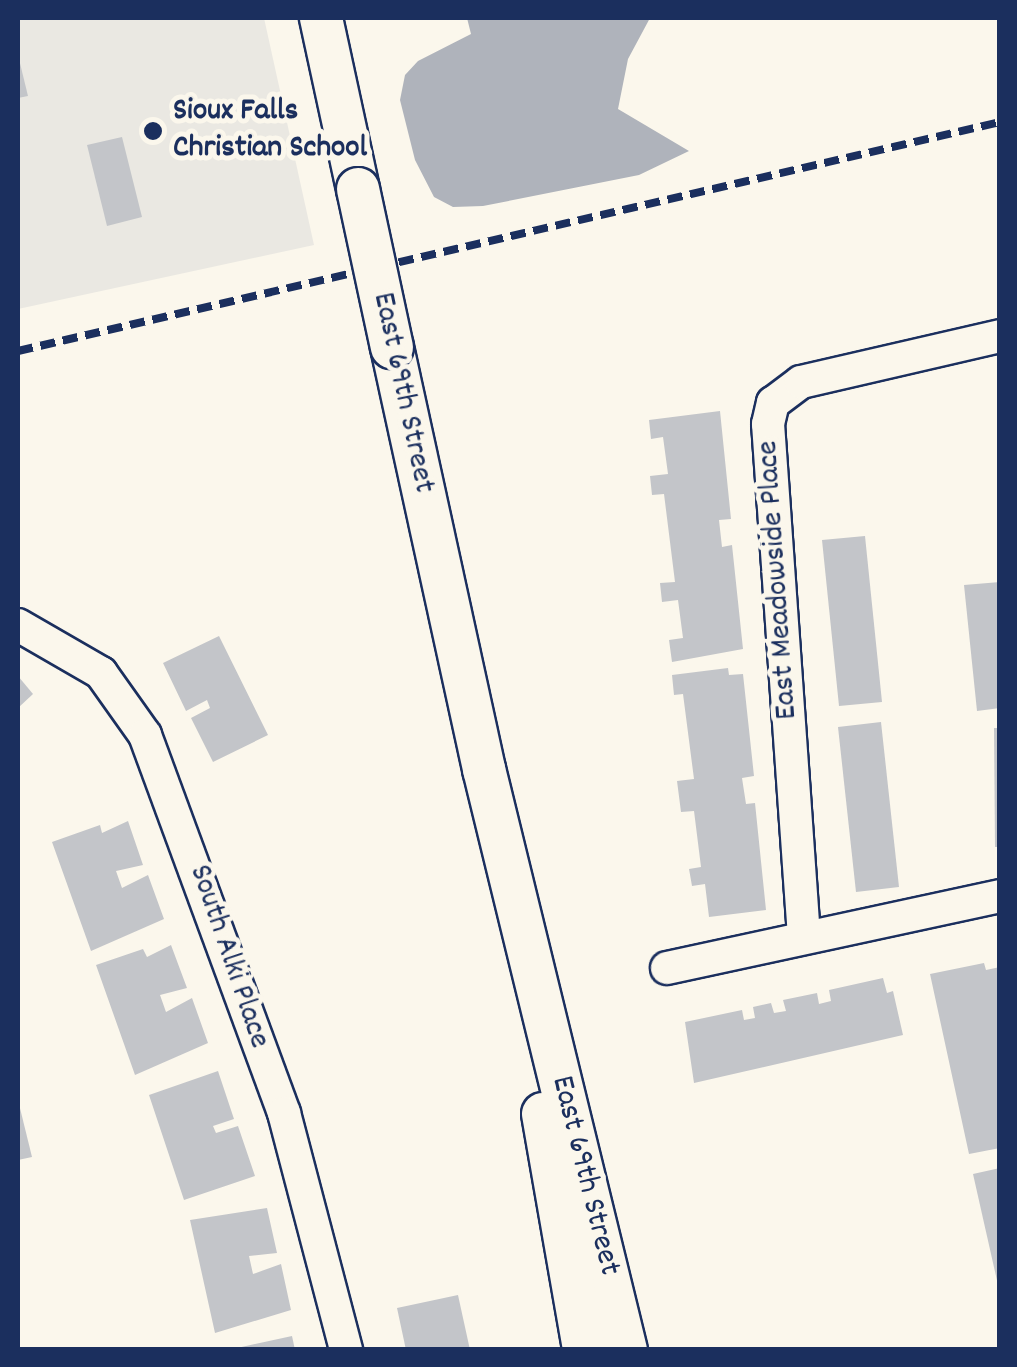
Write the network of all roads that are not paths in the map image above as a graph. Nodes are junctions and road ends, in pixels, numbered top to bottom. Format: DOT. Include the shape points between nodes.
graph roads {
  1 [pos="321,18"];
  2 [pos="1000,336"];
  3 [pos="18,625"];
  4 [pos="484,769"];
  5 [pos="1000,896"];
  6 [pos="804,937"];
  7 [pos="667,968"];
  8 [pos="346,1350"];
  9 [pos="584,1350"];
  10 [pos="626,1350"];
  1 -- 4 [label="main road, East 69th Street, bridge"];
  2 -- 6 [label="street, East Meadowside Place" via="801,382 773,403 768,424"];
  3 -- 8 [label="street, South Alki Place" via="100,672 126,699 152,750 284,1113"];
  4 -- 9 [label="main road, East 69th Street"];
  4 -- 10 [label="main road, East 69th Street"];
  5 -- 6 [label="street"];
  6 -- 7 [label="street"];
}
